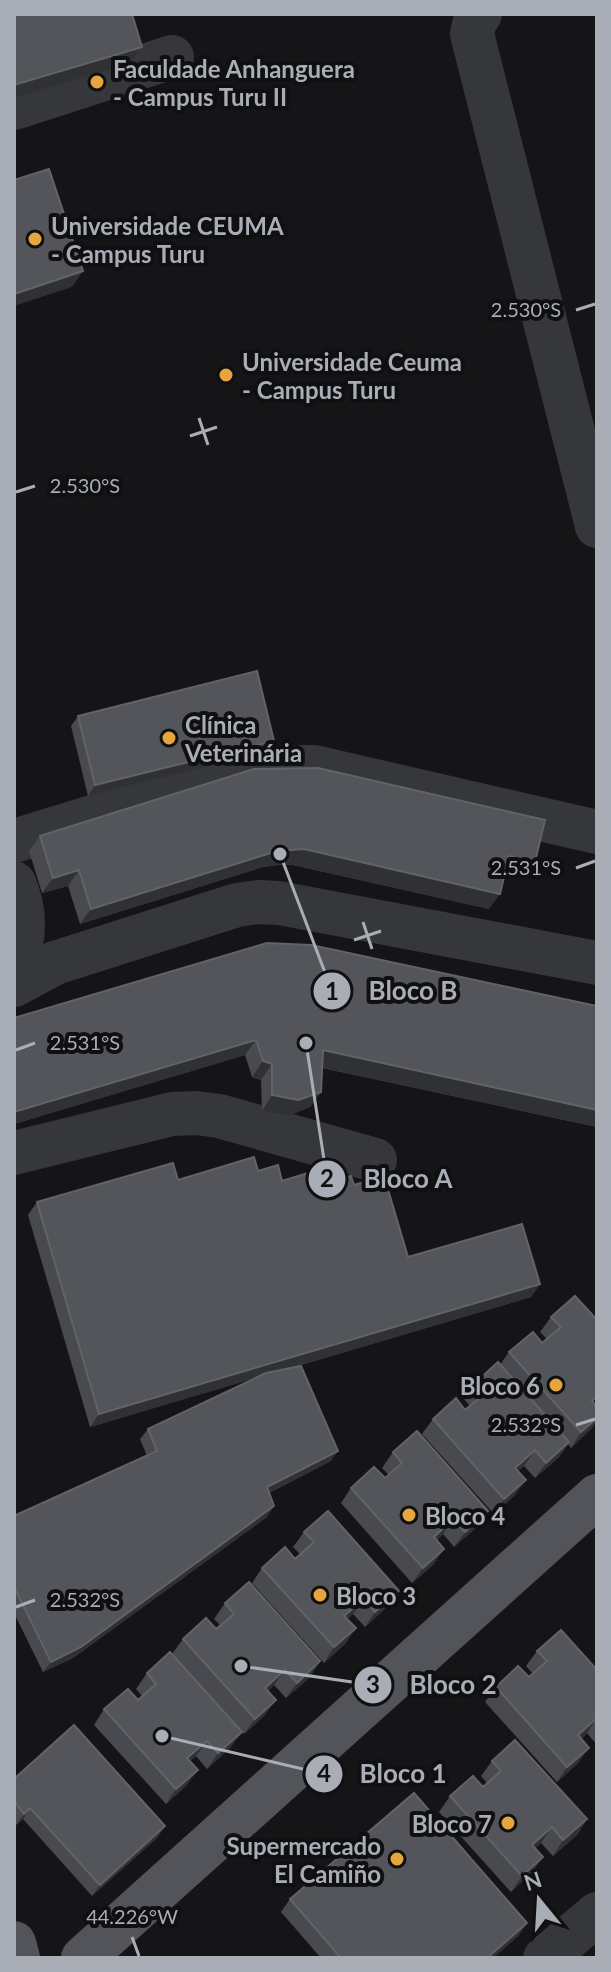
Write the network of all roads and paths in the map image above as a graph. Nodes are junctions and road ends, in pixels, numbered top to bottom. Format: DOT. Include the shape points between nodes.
graph roads {
  1 [pos="480,14"];
  2 [pos="172,57"];
  3 [pos="14,108"];
  4 [pos="597,526"];
  5 [pos="597,832"];
  6 [pos="14,841"];
  7 [pos="14,883"];
  8 [pos="597,963"];
  9 [pos="14,964"];
  10 [pos="14,985"];
  11 [pos="14,1153"];
  12 [pos="375,1160"];
  13 [pos="597,1496"];
  14 [pos="597,1914"];
  15 [pos="14,1943"];
  16 [pos="18,1958"];
  17 [pos="83,1958"];
  18 [pos="545,1958"];
  1 -- 4 [label="street" via="472,34"];
  2 -- 3 [label="street"];
  5 -- 6 [label="street" via="291,766 238,772"];
  7 -- 9 [label="street" via="23,923"];
  8 -- 10 [label="street" via="259,902 55,963"];
  11 -- 12 [label="street" via="172,1114 196,1113"];
  13 -- 17 [label="main road"];
  14 -- 18 [label="street"];
  15 -- 16 [label="main road"];
}
